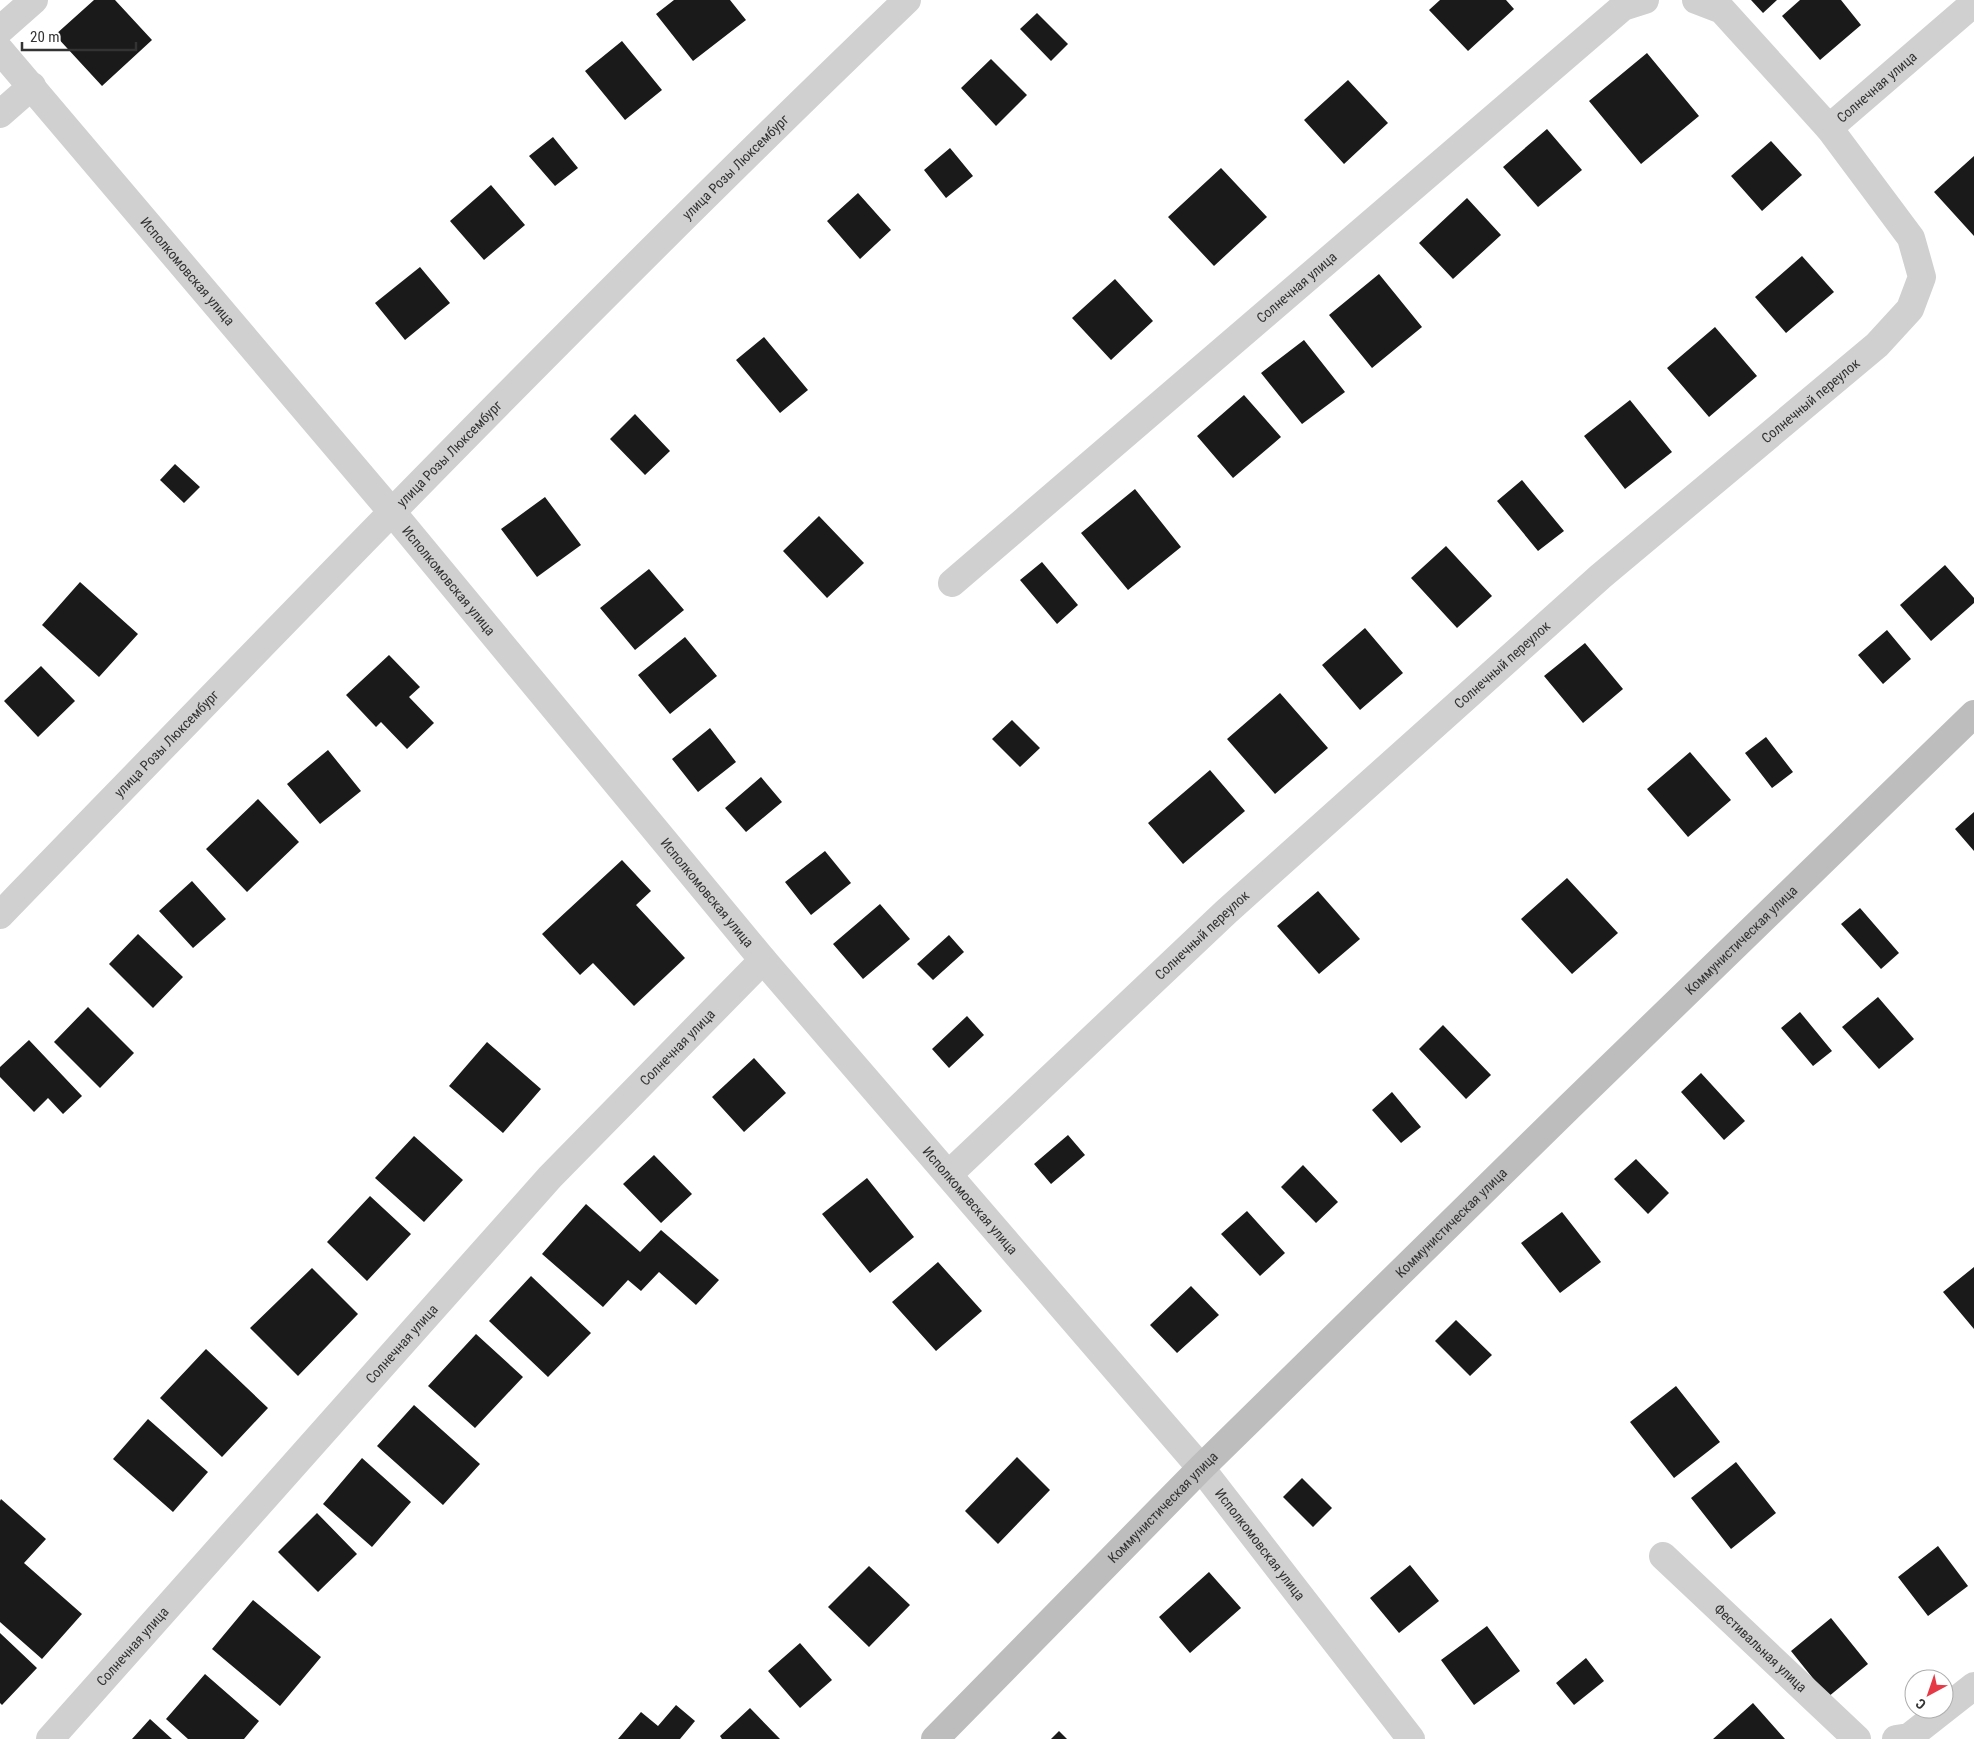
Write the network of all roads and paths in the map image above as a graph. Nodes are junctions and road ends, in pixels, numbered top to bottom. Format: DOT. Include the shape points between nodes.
graph roads {
  1 [pos="34,0"];
  2 [pos="907,0"];
  3 [pos="1645,0"];
  4 [pos="1696,0"];
  5 [pos="1974,3"];
  6 [pos="0,30"];
  7 [pos="0,50"];
  8 [pos="32,86"];
  9 [pos="0,114"];
  10 [pos="1829,128"];
  11 [pos="392,512"];
  12 [pos="952,583"];
  13 [pos="1974,714"];
  14 [pos="0,915"];
  15 [pos="763,960"];
  16 [pos="949,1174"];
  17 [pos="1201,1468"];
  18 [pos="1663,1556"];
  19 [pos="1974,1686"];
  20 [pos="50,1739"];
  21 [pos="935,1739"];
  22 [pos="1412,1739"];
  23 [pos="1857,1739"];
  24 [pos="1896,1739"];
  1 -- 6 [label="street"];
  2 -- 11 [label="street, улица Розы Люксембург" via="751,150"];
  3 -- 12 [label="street, Солнечная улица" via="1622,7"];
  4 -- 10 [label="street, Солнечная улица" via="1722,10"];
  5 -- 10 [label="street, Солнечная улица"];
  7 -- 8 [label="street, Исполкомовская улица"];
  8 -- 9 [label="street"];
  8 -- 11 [label="street, Исполкомовская улица"];
  10 -- 16 [label="street, Солнечный переулок" via="1911,238 1922,277 1910,309 1877,345 1601,576 1226,912"];
  11 -- 14 [label="street, улица Розы Люксембург"];
  11 -- 15 [label="street, Исполкомовская улица"];
  13 -- 17 [label="main road, Коммунистическая улица"];
  15 -- 16 [label="street, Исполкомовская улица"];
  15 -- 20 [label="street, Солнечная улица" via="550,1178"];
  16 -- 17 [label="street, Исполкомовская улица"];
  17 -- 21 [label="main road, Коммунистическая улица"];
  17 -- 22 [label="street, Исполкомовская улица"];
  18 -- 23 [label="street, Фестивальная улица"];
  19 -- 24 [label="street" via="1909,1737"];
}
